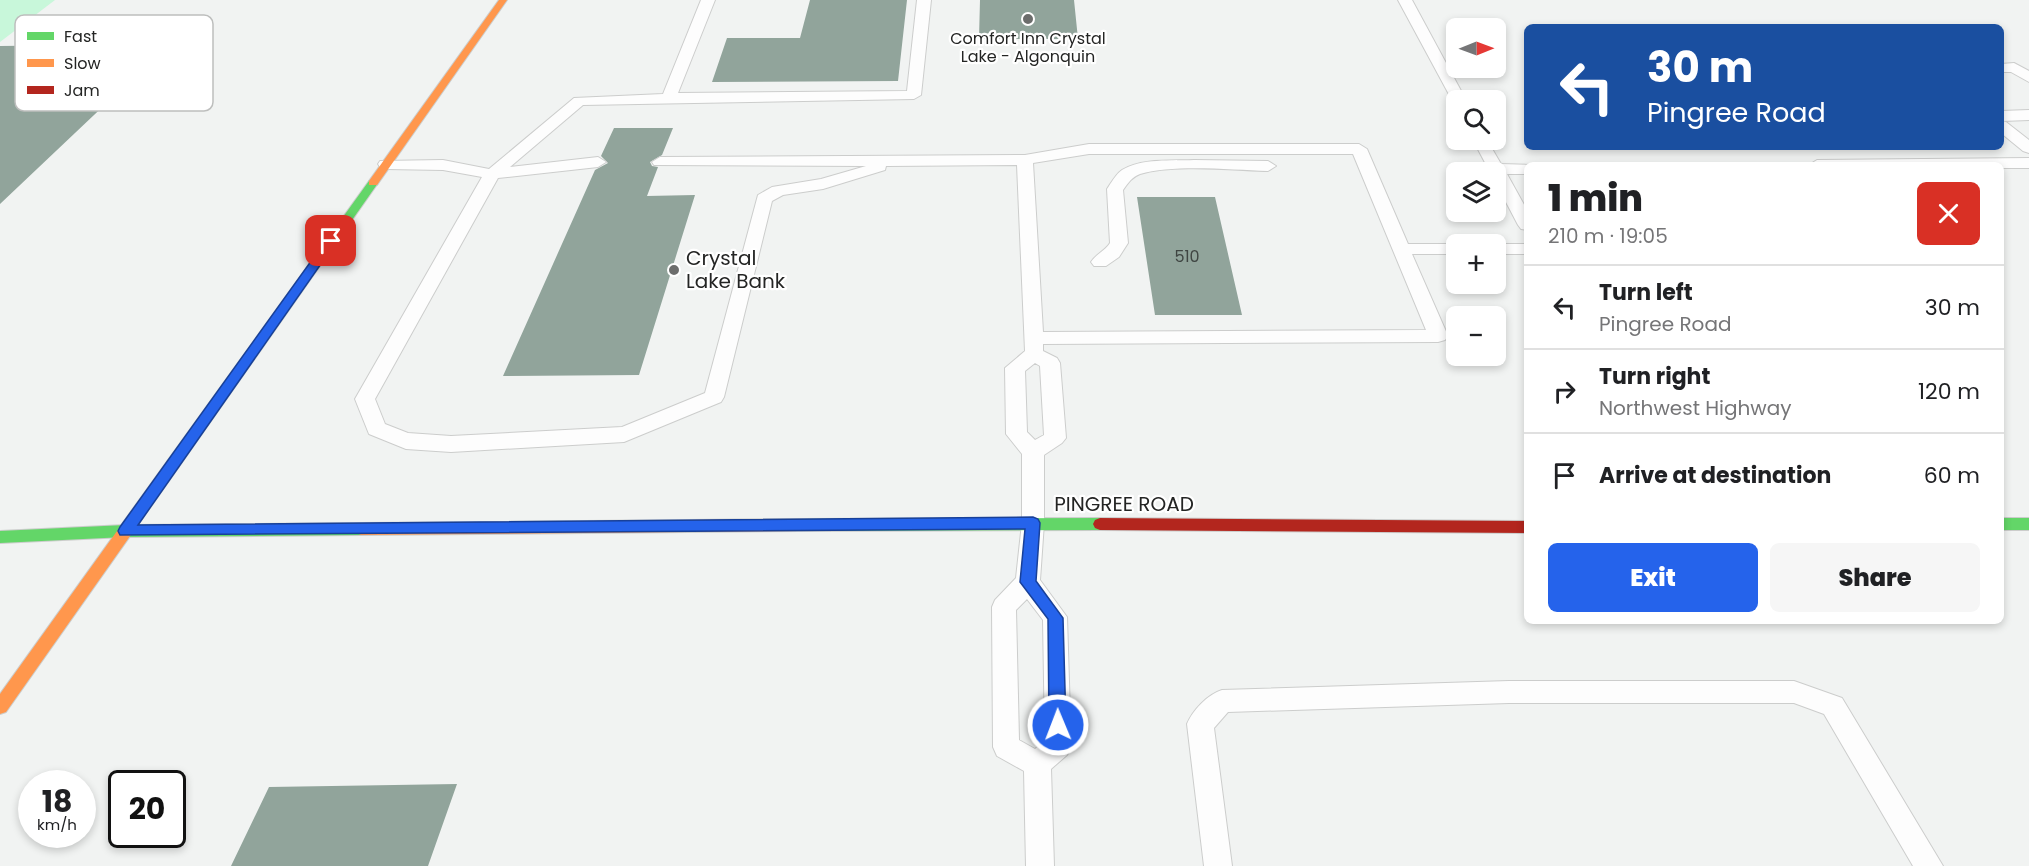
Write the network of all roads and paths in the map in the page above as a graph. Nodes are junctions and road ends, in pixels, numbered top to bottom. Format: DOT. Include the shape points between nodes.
graph roads {
  1 [pos="503,0"];
  2 [pos="708,0"];
  3 [pos="924,0"];
  4 [pos="1405,0"];
  5 [pos="2004,68"];
  6 [pos="2029,78"];
  7 [pos="1454,90"];
  8 [pos="669,98"];
  9 [pos="2029,115"];
  10 [pos="2004,116"];
  11 [pos="2004,127"];
  12 [pos="2029,148"];
  13 [pos="898,160"];
  14 [pos="1025,160"];
  15 [pos="598,162"];
  16 [pos="660,162"];
  17 [pos="386,164"];
  18 [pos="2004,164"];
  19 [pos="2029,164"];
  20 [pos="1268,166"];
  21 [pos="1506,169"];
  22 [pos="1524,169"];
  23 [pos="492,174"];
  24 [pos="1506,187"];
  25 [pos="1524,220"];
  26 [pos="1401,249"];
  27 [pos="1446,249"];
  28 [pos="1506,249"];
  29 [pos="1524,249"];
  30 [pos="1101,262"];
  31 [pos="1034,346"];
  32 [pos="1033,452"];
  33 [pos="1033,523"];
  34 [pos="2004,524"];
  35 [pos="2029,524"];
  36 [pos="1524,527"];
  37 [pos="125,531"];
  38 [pos="0,537"];
  39 [pos="1028,582"];
  40 [pos="0,707"];
  41 [pos="1037,764"];
  42 [pos="1040,866"];
  43 [pos="1218,866"];
  44 [pos="1929,866"];
  1 -- 17 [label="street"];
  2 -- 8 [label="lane"];
  3 -- 8 [label="lane" via="914,95"];
  4 -- 7 [label="lane"];
  5 -- 6 [label="lane" via="2014,67"];
  8 -- 23 [label="lane" via="579,101"];
  9 -- 10 [label="lane"];
  11 -- 12 [label="lane"];
  13 -- 14 [label="lane"];
  13 -- 16 [label="lane"];
  13 -- 23 [label="lane" via="823,184 778,191 764,199 714,397 624,434 451,444 406,441 376,429 365,399"];
  14 -- 26 [label="lane" via="1089,149 1359,149"];
  14 -- 31 [label="lane"];
  15 -- 23 [label="lane"];
  17 -- 23 [label="lane" via="442,165"];
  17 -- 37 [label="street"];
  18 -- 19 [label="lane"];
  20 -- 30 [label="lane" via="1179,166 1128,173 1115,189 1119,243"];
  21 -- 22 [label="lane"];
  24 -- 25 [label="lane"];
  26 -- 27 [label="lane"];
  26 -- 31 [label="lane" via="1438,336"];
  28 -- 29 [label="lane"];
  31 -- 32 [label="lane" via="1014,368 1017,434"];
  31 -- 32 [label="lane" via="1050,363 1055,438"];
  32 -- 33 [label="lane"];
  33 -- 36 [label="street, PINGREE ROAD"];
  33 -- 37 [label="street, PINGREE ROAD"];
  33 -- 39 [label="lane"];
  34 -- 35 [label="street"];
  37 -- 38 [label="street, PINGREE ROAD"];
  37 -- 40 [label="street"];
  39 -- 41 [label="lane" via="1055,618 1058,746"];
  39 -- 41 [label="lane" via="1004,607 1006,747"];
  41 -- 42 [label="lane"];
  43 -- 44 [label="lane" via="1200,724 1222,701 1509,692 1794,692 1833,706"];
}
